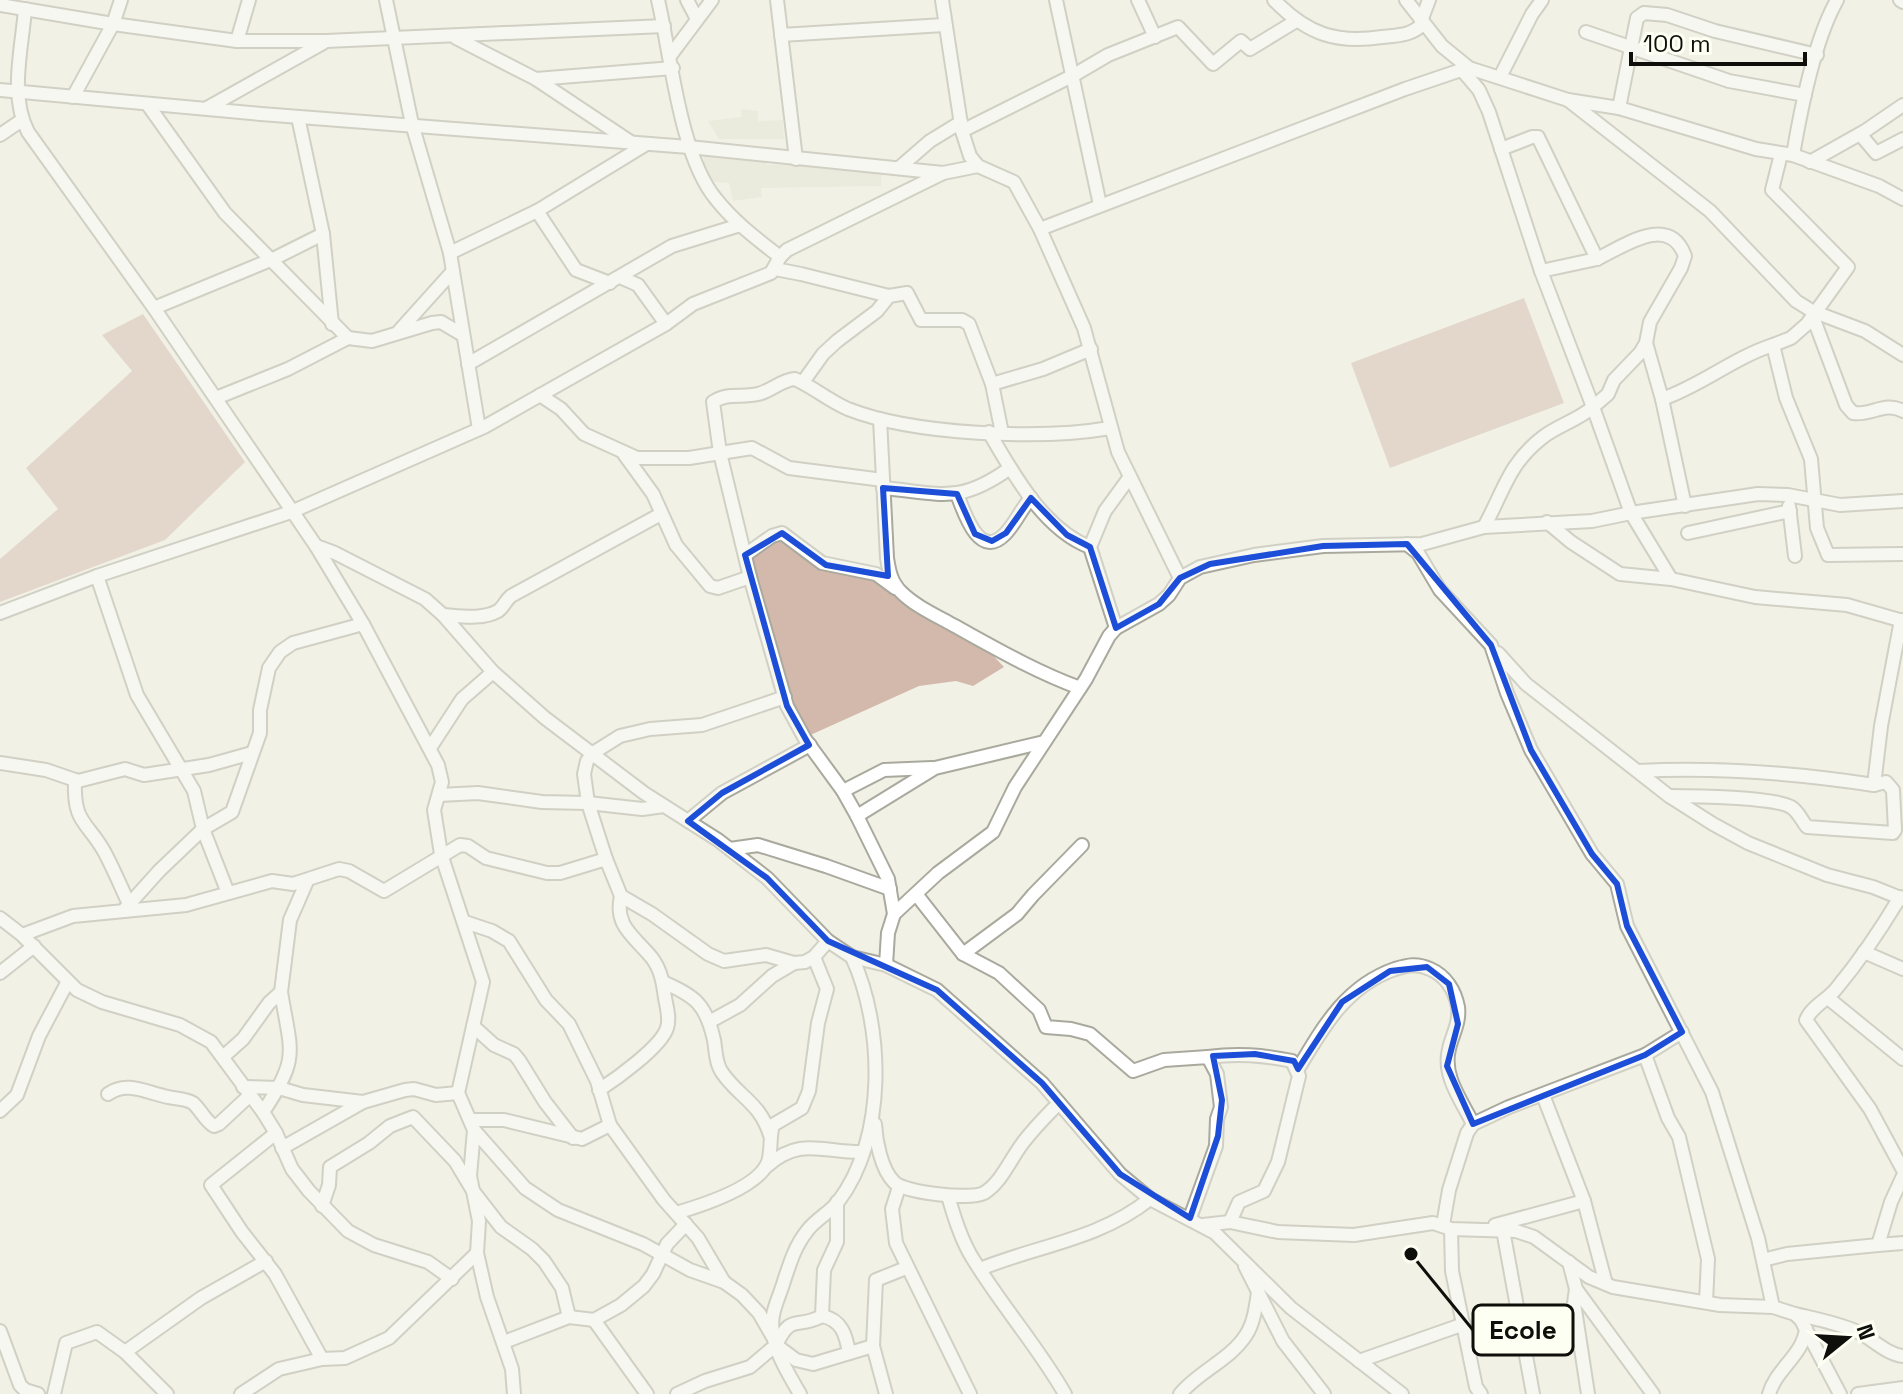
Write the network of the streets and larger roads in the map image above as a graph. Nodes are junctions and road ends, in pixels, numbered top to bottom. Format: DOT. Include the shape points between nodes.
graph roads {
  1 [pos="121,0"];
  2 [pos="249,0"];
  3 [pos="386,0"];
  4 [pos="658,0"];
  5 [pos="687,0"];
  6 [pos="712,0"];
  7 [pos="777,0"];
  8 [pos="942,0"];
  9 [pos="1056,0"];
  10 [pos="1138,0"];
  11 [pos="1274,0"];
  12 [pos="1429,0"];
  13 [pos="1542,0"];
  14 [pos="1837,0"];
  15 [pos="1410,2"];
  16 [pos="0,5"];
  17 [pos="20,6"];
  18 [pos="697,19"];
  19 [pos="1296,21"];
  20 [pos="1422,22"];
  21 [pos="113,24"];
  22 [pos="944,25"];
  23 [pos="664,26"];
  24 [pos="1586,32"];
  25 [pos="781,35"];
  26 [pos="453,36"];
  27 [pos="394,37"];
  28 [pos="1155,37"];
  29 [pos="237,41"];
  30 [pos="326,41"];
  31 [pos="1630,47"];
  32 [pos="1817,55"];
  33 [pos="671,62"];
  34 [pos="1466,69"];
  35 [pos="1074,75"];
  36 [pos="1500,77"];
  37 [pos="536,79"];
  38 [pos="0,90"];
  39 [pos="17,92"];
  40 [pos="1805,95"];
  41 [pos="73,97"];
  42 [pos="1568,100"];
  43 [pos="148,105"];
  44 [pos="1903,105"];
  45 [pos="207,108"];
  46 [pos="1619,108"];
  47 [pos="298,117"];
  48 [pos="22,120"];
  49 [pos="412,124"];
  50 [pos="961,126"];
  51 [pos="1860,134"];
  52 [pos="0,135"];
  53 [pos="1903,139"];
  54 [pos="639,144"];
  55 [pos="689,147"];
  56 [pos="1501,149"];
  57 [pos="1787,154"];
  58 [pos="796,159"];
  59 [pos="1810,162"];
  60 [pos="978,166"];
  61 [pos="900,167"];
  62 [pos="943,173"];
  63 [pos="1903,199"];
  64 [pos="1100,205"];
  65 [pos="537,211"];
  66 [pos="740,225"];
  67 [pos="1040,229"];
  68 [pos="323,234"];
  69 [pos="450,253"];
  70 [pos="273,259"];
  71 [pos="1597,259"];
  72 [pos="777,263"];
  73 [pos="453,271"];
  74 [pos="1541,271"];
  75 [pos="615,280"];
  76 [pos="889,296"];
  77 [pos="154,308"];
  78 [pos="1815,315"];
  79 [pos="332,324"];
  80 [pos="666,324"];
  81 [pos="397,333"];
  82 [pos="463,335"];
  83 [pos="348,338"];
  84 [pos="1646,343"];
  85 [pos="1773,345"];
  86 [pos="1091,349"];
  87 [pos="1903,355"];
  88 [pos="468,364"];
  89 [pos="803,382"];
  90 [pos="992,384"];
  91 [pos="540,395"];
  92 [pos="216,398"];
  93 [pos="1662,399"];
  94 [pos="1593,407"];
  95 [pos="1903,411"];
  96 [pos="880,419"];
  97 [pos="1110,428"];
  98 [pos="479,429"];
  99 [pos="996,432"];
  100 [pos="720,453"];
  101 [pos="624,454"];
  102 [pos="1010,468"];
  103 [pos="1129,478"];
  104 [pos="883,484"];
  105 [pos="957,494"];
  106 [pos="1788,495"];
  107 [pos="1031,498"];
  108 [pos="1816,500"];
  109 [pos="1903,501"];
  110 [pos="1685,506"];
  111 [pos="1790,511"];
  112 [pos="291,512"];
  113 [pos="1631,513"];
  114 [pos="661,514"];
  115 [pos="1547,522"];
  116 [pos="1484,527"];
  117 [pos="1688,533"];
  118 [pos="1407,544"];
  119 [pos="316,546"];
  120 [pos="1090,547"];
  121 [pos="1903,554"];
  122 [pos="745,555"];
  123 [pos="1795,556"];
  124 [pos="97,576"];
  125 [pos="750,577"];
  126 [pos="1180,578"];
  127 [pos="1671,579"];
  128 [pos="902,594"];
  129 [pos="0,613"];
  130 [pos="443,615"];
  131 [pos="1902,620"];
  132 [pos="363,624"];
  133 [pos="1116,628"];
  134 [pos="1491,645"];
  135 [pos="493,672"];
  136 [pos="1080,688"];
  137 [pos="785,697"];
  138 [pos="1044,742"];
  139 [pos="810,745"];
  140 [pos="430,748"];
  141 [pos="252,753"];
  142 [pos="593,753"];
  143 [pos="0,763"];
  144 [pos="935,768"];
  145 [pos="182,769"];
  146 [pos="1638,771"];
  147 [pos="75,780"];
  148 [pos="1874,785"];
  149 [pos="843,791"];
  150 [pos="439,795"];
  151 [pos="1669,796"];
  152 [pos="588,803"];
  153 [pos="664,806"];
  154 [pos="857,816"];
  155 [pos="688,821"];
  156 [pos="203,829"];
  157 [pos="1082,845"];
  158 [pos="730,849"];
  159 [pos="441,854"];
  160 [pos="606,859"];
  161 [pos="307,881"];
  162 [pos="890,889"];
  163 [pos="228,893"];
  164 [pos="916,894"];
  165 [pos="621,896"];
  166 [pos="1902,898"];
  167 [pos="127,907"];
  168 [pos="894,914"];
  169 [pos="0,918"];
  170 [pos="465,922"];
  171 [pos="22,935"];
  172 [pos="828,941"];
  173 [pos="34,946"];
  174 [pos="1864,952"];
  175 [pos="963,954"];
  176 [pos="814,957"];
  177 [pos="852,957"];
  178 [pos="794,963"];
  179 [pos="886,965"];
  180 [pos="1903,969"];
  181 [pos="0,973"];
  182 [pos="663,982"];
  183 [pos="67,983"];
  184 [pos="281,992"];
  185 [pos="1828,998"];
  186 [pos="709,1022"];
  187 [pos="473,1026"];
  188 [pos="1682,1032"];
  189 [pos="1645,1055"];
  190 [pos="224,1056"];
  191 [pos="1208,1057"];
  192 [pos="1903,1059"];
  193 [pos="1298,1069"];
  194 [pos="279,1088"];
  195 [pos="599,1090"];
  196 [pos="246,1092"];
  197 [pos="458,1093"];
  198 [pos="108,1094"];
  199 [pos="1543,1095"];
  200 [pos="363,1102"];
  201 [pos="1059,1103"];
  202 [pos="0,1111"];
  203 [pos="263,1112"];
  204 [pos="874,1115"];
  205 [pos="1473,1124"];
  206 [pos="472,1125"];
  207 [pos="610,1125"];
  208 [pos="276,1133"];
  209 [pos="770,1135"];
  210 [pos="573,1138"];
  211 [pos="282,1148"];
  212 [pos="863,1152"];
  213 [pos="767,1166"];
  214 [pos="1903,1170"];
  215 [pos="1903,1176"];
  216 [pos="899,1187"];
  217 [pos="473,1191"];
  218 [pos="948,1196"];
  219 [pos="1150,1199"];
  220 [pos="1584,1201"];
  221 [pos="837,1202"];
  222 [pos="322,1206"];
  223 [pos="676,1213"];
  224 [pos="1190,1218"];
  225 [pos="1230,1222"];
  226 [pos="686,1224"];
  227 [pos="1203,1225"];
  228 [pos="1447,1227"];
  229 [pos="1479,1229"];
  230 [pos="1503,1230"];
  231 [pos="1903,1243"];
  232 [pos="1878,1245"];
  233 [pos="477,1253"];
  234 [pos="662,1254"];
  235 [pos="1240,1256"];
  236 [pos="1763,1260"];
  237 [pos="266,1261"];
  238 [pos="1569,1262"];
  239 [pos="906,1268"];
  240 [pos="980,1269"];
  241 [pos="452,1279"];
  242 [pos="724,1282"];
  243 [pos="1606,1284"];
  244 [pos="1576,1289"];
  245 [pos="1258,1292"];
  246 [pos="1706,1302"];
  247 [pos="1773,1307"];
  248 [pos="1795,1314"];
  249 [pos="822,1316"];
  250 [pos="569,1317"];
  251 [pos="594,1320"];
  252 [pos="1464,1324"];
  253 [pos="1806,1329"];
  254 [pos="0,1331"];
  255 [pos="504,1342"];
  256 [pos="775,1342"];
  257 [pos="873,1346"];
  258 [pos="125,1352"];
  259 [pos="849,1353"];
  260 [pos="1903,1356"];
  261 [pos="322,1359"];
  262 [pos="1359,1361"];
  263 [pos="1903,1388"];
  264 [pos="38,1394"];
  265 [pos="54,1394"];
  266 [pos="167,1394"];
  267 [pos="241,1394"];
  268 [pos="514,1394"];
  269 [pos="647,1394"];
  270 [pos="677,1394"];
  271 [pos="800,1394"];
  272 [pos="886,1394"];
  273 [pos="970,1394"];
  274 [pos="1065,1394"];
  275 [pos="1180,1394"];
  276 [pos="1324,1394"];
  277 [pos="1402,1394"];
  278 [pos="1481,1394"];
  279 [pos="1533,1394"];
  280 [pos="1588,1394"];
  281 [pos="1653,1394"];
  282 [pos="1769,1394"];
  283 [pos="1840,1394"];
  284 [pos="1858,1394"];
  1 -- 21 [label="street"];
  2 -- 29 [label="street"];
  3 -- 27 [label="street"];
  4 -- 23 [label="street"];
  5 -- 18 [label="street"];
  6 -- 18 [label="street"];
  7 -- 25 [label="street"];
  8 -- 22 [label="street"];
  9 -- 35 [label="street"];
  10 -- 28 [label="street"];
  11 -- 19 [label="street"];
  12 -- 20 [label="street"];
  13 -- 36 [label="street"];
  14 -- 32 [label="street"];
  15 -- 20 [label="street"];
  16 -- 17 [label="street"];
  17 -- 21 [label="street"];
  17 -- 39 [label="street"];
  18 -- 33 [label="street"];
  19 -- 20 [label="street" via="1354,41 1407,35"];
  19 -- 28 [label="street" via="1250,49 1241,41 1213,64 1180,27"];
  20 -- 34 [label="street"];
  21 -- 29 [label="street"];
  21 -- 41 [label="street"];
  22 -- 25 [label="street"];
  22 -- 50 [label="street"];
  23 -- 26 [label="street"];
  23 -- 33 [label="street"];
  24 -- 31 [label="street"];
  25 -- 58 [label="street"];
  26 -- 27 [label="street"];
  26 -- 37 [label="street"];
  27 -- 30 [label="street"];
  27 -- 49 [label="street"];
  28 -- 35 [label="street"];
  29 -- 30 [label="street"];
  30 -- 45 [label="street"];
  31 -- 32 [label="street" via="1637,18 1648,12"];
  31 -- 40 [label="street" via="1729,81"];
  31 -- 46 [label="street"];
  32 -- 40 [label="street"];
  33 -- 37 [label="street"];
  33 -- 55 [label="street"];
  34 -- 36 [label="street"];
  34 -- 56 [label="street"];
  34 -- 64 [label="street"];
  35 -- 50 [label="street"];
  35 -- 64 [label="street"];
  36 -- 42 [label="street"];
  37 -- 54 [label="street"];
  38 -- 39 [label="street"];
  39 -- 41 [label="street"];
  39 -- 48 [label="street"];
  40 -- 57 [label="street"];
  41 -- 43 [label="street"];
  42 -- 46 [label="street"];
  42 -- 78 [label="street" via="1685,189"];
  43 -- 45 [label="street"];
  43 -- 70 [label="street" via="225,213"];
  44 -- 51 [label="street"];
  45 -- 47 [label="street"];
  46 -- 57 [label="street"];
  47 -- 49 [label="street"];
  47 -- 68 [label="street"];
  48 -- 52 [label="street"];
  48 -- 77 [label="street"];
  49 -- 54 [label="street"];
  49 -- 69 [label="street"];
  50 -- 60 [label="street"];
  50 -- 61 [label="street" via="930,141"];
  51 -- 53 [label="street" via="1876,153"];
  51 -- 59 [label="street"];
  54 -- 55 [label="street"];
  54 -- 65 [label="street"];
  55 -- 58 [label="street"];
  55 -- 66 [label="street" via="707,186"];
  56 -- 71 [label="street" via="1538,137"];
  56 -- 74 [label="street"];
  57 -- 59 [label="street"];
  57 -- 78 [label="street" via="1772,190 1848,267"];
  58 -- 61 [label="street"];
  59 -- 63 [label="street"];
  60 -- 62 [label="street"];
  60 -- 67 [label="street" via="1017,186"];
  61 -- 62 [label="street"];
  62 -- 72 [label="street" via="787,250"];
  64 -- 67 [label="street"];
  65 -- 69 [label="street"];
  65 -- 75 [label="street" via="576,270"];
  66 -- 72 [label="street"];
  66 -- 75 [label="street" via="672,246"];
  67 -- 86 [label="street"];
  68 -- 70 [label="street"];
  68 -- 79 [label="street"];
  69 -- 73 [label="street"];
  70 -- 77 [label="street"];
  70 -- 79 [label="street"];
  71 -- 74 [label="street"];
  71 -- 84 [label="street" via="1657,233 1670,235 1682,249 1683,262 1650,322"];
  72 -- 76 [label="street"];
  72 -- 80 [label="street" via="767,275 693,304"];
  73 -- 81 [label="street"];
  73 -- 82 [label="street"];
  74 -- 94 [label="street"];
  75 -- 80 [label="street" via="638,285"];
  75 -- 88 [label="street"];
  76 -- 89 [label="street" via="823,354"];
  76 -- 90 [label="street" via="907,293 921,320 969,324"];
  77 -- 92 [label="street"];
  78 -- 85 [label="street" via="1791,338"];
  78 -- 87 [label="street" via="1865,331"];
  78 -- 95 [label="street" via="1853,413 1891,406"];
  79 -- 83 [label="street"];
  80 -- 91 [label="street"];
  81 -- 82 [label="street" via="441,322"];
  81 -- 83 [label="street" via="372,341"];
  82 -- 88 [label="street"];
  83 -- 92 [label="street"];
  84 -- 93 [label="street"];
  84 -- 94 [label="street"];
  85 -- 93 [label="street"];
  85 -- 108 [label="street" via="1786,398 1811,459"];
  86 -- 90 [label="street"];
  86 -- 97 [label="street"];
  88 -- 98 [label="street"];
  89 -- 96 [label="street" via="847,408"];
  89 -- 100 [label="street" via="788,379 761,394 716,399"];
  90 -- 99 [label="street"];
  91 -- 98 [label="street"];
  91 -- 101 [label="street" via="579,431"];
  92 -- 112 [label="street"];
  93 -- 110 [label="street"];
  94 -- 113 [label="street"];
  94 -- 116 [label="street" via="1531,447 1503,482"];
  96 -- 99 [label="street"];
  96 -- 104 [label="street"];
  97 -- 99 [label="street" via="1075,434"];
  97 -- 103 [label="street"];
  98 -- 112 [label="street"];
  99 -- 102 [label="street"];
  100 -- 101 [label="street" via="674,459"];
  100 -- 104 [label="street" via="752,448 789,468"];
  100 -- 122 [label="street"];
  101 -- 114 [label="street"];
  102 -- 105 [label="street" via="989,483"];
  102 -- 107 [label="street"];
  103 -- 120 [label="street" via="1105,511"];
  103 -- 126 [label="street"];
  104 -- 105 [label="street"];
  104 -- 128 [label="street" via="889,571"];
  105 -- 107 [label="street" via="969,526 981,540 992,541 1006,533"];
  106 -- 108 [label="street"];
  106 -- 110 [label="street" via="1758,494"];
  106 -- 111 [label="street"];
  107 -- 120 [label="street" via="1067,535"];
  108 -- 109 [label="street" via="1840,505"];
  108 -- 121 [label="street" via="1817,528 1826,554"];
  110 -- 113 [label="street"];
  111 -- 117 [label="street"];
  111 -- 123 [label="street"];
  112 -- 119 [label="street"];
  112 -- 124 [label="street"];
  113 -- 115 [label="street"];
  113 -- 127 [label="street"];
  114 -- 125 [label="street" via="676,545 710,586"];
  114 -- 130 [label="street" via="511,596 494,613"];
  115 -- 116 [label="street"];
  115 -- 127 [label="street" via="1620,574"];
  116 -- 118 [label="street"];
  118 -- 126 [label="street" via="1323,546 1254,555 1210,564"];
  118 -- 134 [label="street" via="1440,590"];
  119 -- 130 [label="street" via="418,595"];
  119 -- 132 [label="street"];
  120 -- 133 [label="street"];
  122 -- 125 [label="street"];
  122 -- 128 [label="street" via="782,533 822,563 876,574"];
  124 -- 129 [label="street"];
  124 -- 145 [label="street" via="137,695"];
  125 -- 137 [label="street"];
  126 -- 133 [label="street" via="1159,604"];
  127 -- 131 [label="street" via="1755,597 1847,605"];
  128 -- 136 [label="street" via="1025,666"];
  130 -- 135 [label="street"];
  131 -- 148 [label="street"];
  132 -- 140 [label="street"];
  132 -- 141 [label="street" via="293,643 280,652 269,668"];
  133 -- 136 [label="street"];
  134 -- 146 [label="street" via="1526,684"];
  134 -- 188 [label="street" via="1531,750 1592,854 1617,884 1627,926"];
  135 -- 140 [label="street" via="462,699"];
  135 -- 142 [label="street"];
  136 -- 138 [label="street"];
  137 -- 139 [label="street"];
  137 -- 142 [label="street" via="691,728 632,731"];
  138 -- 144 [label="street"];
  138 -- 164 [label="street" via="988,837"];
  139 -- 149 [label="street"];
  139 -- 155 [label="street" via="722,793"];
  140 -- 150 [label="street" via="441,773"];
  141 -- 145 [label="street"];
  141 -- 156 [label="street" via="232,812"];
  142 -- 152 [label="street" via="585,768"];
  142 -- 153 [label="street"];
  143 -- 147 [label="street"];
  144 -- 149 [label="street" via="884,770"];
  144 -- 154 [label="street"];
  145 -- 147 [label="street" via="144,775 125,769"];
  145 -- 156 [label="street" via="194,791"];
  146 -- 148 [label="street" via="1781,772"];
  146 -- 151 [label="street"];
  147 -- 167 [label="street" via="76,807 103,850"];
  148 -- 151 [label="street" via="1886,782 1893,790 1895,830 1889,835 1807,827 1795,809 1781,804"];
  149 -- 154 [label="street"];
  150 -- 152 [label="street" via="478,793"];
  150 -- 159 [label="street" via="434,810"];
  151 -- 166 [label="street" via="1748,843"];
  152 -- 153 [label="street"];
  152 -- 160 [label="street"];
  153 -- 155 [label="street"];
  154 -- 162 [label="street"];
  155 -- 158 [label="street"];
  156 -- 163 [label="street"];
  156 -- 167 [label="street"];
  157 -- 175 [label="street" via="1017,914"];
  158 -- 162 [label="street" via="758,845"];
  158 -- 172 [label="street" via="767,878"];
  159 -- 160 [label="street" via="464,845 486,858 555,873"];
  159 -- 161 [label="street" via="384,891 344,869"];
  159 -- 170 [label="street"];
  160 -- 165 [label="street"];
  161 -- 163 [label="street" via="272,881"];
  161 -- 184 [label="street" via="290,920"];
  162 -- 168 [label="street"];
  163 -- 167 [label="street" via="186,905"];
  164 -- 168 [label="street"];
  164 -- 175 [label="street"];
  165 -- 178 [label="street" via="724,961 766,955"];
  165 -- 182 [label="street" via="621,921 658,967"];
  166 -- 174 [label="street"];
  167 -- 171 [label="street" via="73,916"];
  168 -- 179 [label="street"];
  169 -- 171 [label="street"];
  170 -- 187 [label="street" via="483,982"];
  170 -- 195 [label="street" via="509,941 546,1000 575,1033"];
  171 -- 173 [label="street"];
  172 -- 176 [label="street"];
  172 -- 177 [label="street"];
  173 -- 181 [label="street"];
  173 -- 183 [label="street"];
  174 -- 180 [label="street"];
  174 -- 185 [label="street"];
  175 -- 191 [label="street" via="999,973 1039,1010 1046,1027 1090,1034 1130,1070 1173,1058"];
  176 -- 178 [label="street"];
  176 -- 209 [label="street" via="827,989 809,1091 802,1108 773,1125"];
  177 -- 179 [label="street"];
  177 -- 204 [label="street" via="869,1014"];
  178 -- 186 [label="street"];
  179 -- 201 [label="street" via="937,990"];
  182 -- 186 [label="street" via="693,997"];
  182 -- 195 [label="street" via="668,1017 663,1036"];
  183 -- 190 [label="street" via="102,1002 180,1025"];
  183 -- 202 [label="street" via="17,1095"];
  184 -- 190 [label="street"];
  184 -- 194 [label="street" via="291,1041 289,1066"];
  185 -- 192 [label="street"];
  185 -- 214 [label="street" via="1807,1015 1809,1026 1870,1109"];
  186 -- 209 [label="street" via="721,1070 760,1111"];
  187 -- 197 [label="street"];
  187 -- 210 [label="street" via="514,1054"];
  188 -- 189 [label="street"];
  188 -- 236 [label="street" via="1726,1130"];
  189 -- 199 [label="street"];
  189 -- 246 [label="street" via="1679,1137 1708,1259"];
  190 -- 196 [label="street"];
  191 -- 193 [label="street" via="1255,1054 1292,1061"];
  191 -- 224 [label="street" via="1217,1074 1221,1107 1216,1146"];
  193 -- 205 [label="street" via="1353,992 1411,964 1427,967 1449,984 1458,1006 1447,1066"];
  193 -- 225 [label="street" via="1286,1135 1267,1186 1239,1202"];
  194 -- 196 [label="street"];
  194 -- 200 [label="street"];
  194 -- 203 [label="street"];
  195 -- 207 [label="street"];
  196 -- 198 [label="street" via="214,1126 185,1099 135,1087"];
  196 -- 203 [label="street"];
  197 -- 200 [label="street" via="414,1089"];
  197 -- 206 [label="street"];
  199 -- 205 [label="street"];
  199 -- 220 [label="street"];
  200 -- 211 [label="street"];
  201 -- 218 [label="street" via="995,1184 982,1194"];
  201 -- 219 [label="street" via="1120,1174"];
  203 -- 208 [label="street"];
  204 -- 212 [label="street"];
  204 -- 216 [label="street" via="882,1157"];
  205 -- 228 [label="street" via="1449,1190"];
  206 -- 210 [label="street" via="504,1120"];
  206 -- 217 [label="street"];
  206 -- 234 [label="street" via="525,1188 558,1210"];
  207 -- 210 [label="street" via="587,1139"];
  207 -- 223 [label="street"];
  208 -- 211 [label="street"];
  208 -- 237 [label="street" via="211,1185"];
  209 -- 213 [label="street"];
  211 -- 222 [label="street"];
  212 -- 213 [label="street" via="800,1148"];
  212 -- 221 [label="street"];
  213 -- 223 [label="street" via="729,1194"];
  215 -- 232 [label="street"];
  216 -- 218 [label="street"];
  216 -- 239 [label="street" via="892,1222"];
  217 -- 222 [label="street" via="449,1153 411,1117 330,1167"];
  217 -- 233 [label="street" via="479,1221"];
  217 -- 250 [label="street" via="501,1227 544,1261 562,1288"];
  218 -- 240 [label="street"];
  219 -- 224 [label="street"];
  219 -- 240 [label="street" via="1097,1232"];
  220 -- 229 [label="street"];
  220 -- 243 [label="street"];
  221 -- 249 [label="street" via="837,1242 824,1270"];
  221 -- 256 [label="street" via="797,1245 773,1314"];
  222 -- 241 [label="street" via="354,1236 428,1262"];
  223 -- 226 [label="street"];
  224 -- 227 [label="street"];
  225 -- 227 [label="street"];
  225 -- 228 [label="street" via="1278,1232 1354,1235 1415,1224"];
  226 -- 234 [label="street"];
  226 -- 242 [label="street"];
  227 -- 235 [label="street"];
  228 -- 229 [label="street"];
  228 -- 252 [label="street"];
  229 -- 230 [label="street"];
  230 -- 238 [label="street" via="1534,1237"];
  230 -- 279 [label="street"];
  231 -- 232 [label="street"];
  232 -- 236 [label="street"];
  233 -- 241 [label="street"];
  233 -- 255 [label="street"];
  234 -- 242 [label="street"];
  234 -- 251 [label="street" via="644,1286"];
  235 -- 245 [label="street"];
  235 -- 262 [label="street" via="1291,1308"];
  236 -- 247 [label="street"];
  237 -- 258 [label="street" via="201,1298"];
  237 -- 261 [label="street"];
  238 -- 243 [label="street"];
  238 -- 244 [label="street"];
  239 -- 257 [label="street" via="876,1280"];
  239 -- 273 [label="street"];
  240 -- 274 [label="street"];
  241 -- 261 [label="street" via="389,1338 345,1358"];
  242 -- 256 [label="street" via="759,1313"];
  243 -- 246 [label="street"];
  244 -- 280 [label="street"];
  244 -- 281 [label="street"];
  245 -- 275 [label="street" via="1247,1334"];
  245 -- 276 [label="street" via="1283,1341"];
  246 -- 247 [label="street"];
  247 -- 248 [label="street"];
  248 -- 253 [label="street"];
  248 -- 260 [label="street" via="1853,1330"];
  249 -- 256 [label="street" via="791,1323"];
  249 -- 259 [label="street" via="842,1328"];
  250 -- 251 [label="street"];
  250 -- 255 [label="street"];
  251 -- 269 [label="street"];
  252 -- 262 [label="street"];
  252 -- 278 [label="street"];
  253 -- 282 [label="street" via="1805,1340"];
  253 -- 283 [label="street"];
  254 -- 264 [label="street" via="21,1387"];
  255 -- 268 [label="street"];
  256 -- 259 [label="street" via="805,1363"];
  256 -- 270 [label="street" via="750,1367"];
  256 -- 271 [label="street"];
  257 -- 259 [label="street"];
  257 -- 272 [label="street"];
  258 -- 265 [label="street" via="97,1332 67,1341"];
  258 -- 266 [label="street"];
  261 -- 267 [label="street" via="279,1369"];
  262 -- 277 [label="street"];
  263 -- 284 [label="street"];
}
